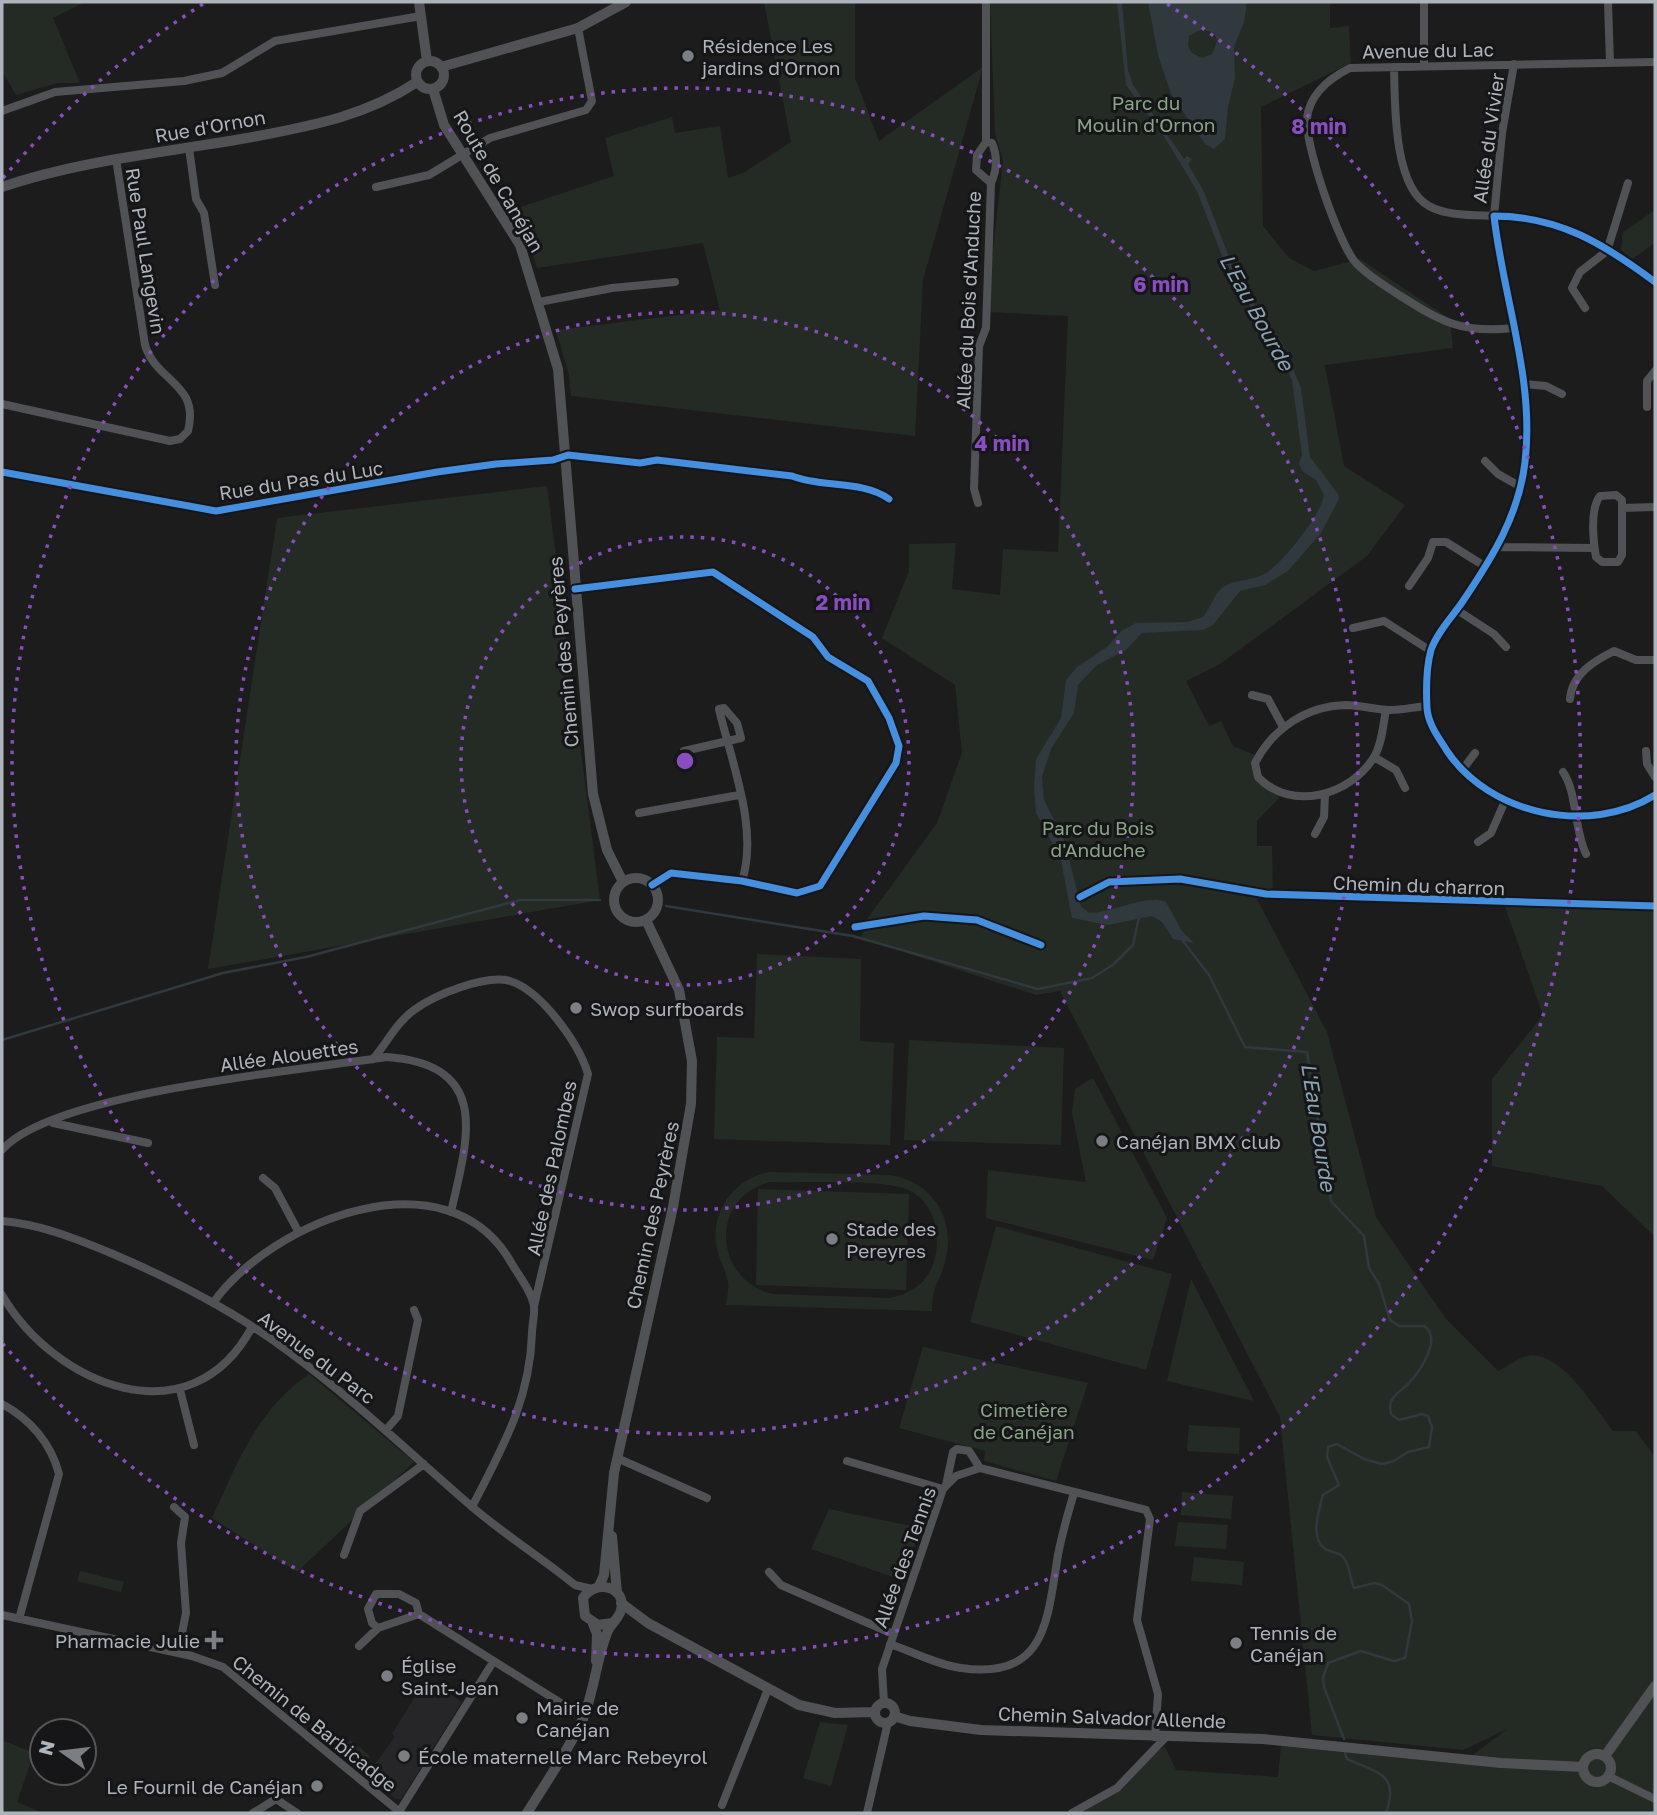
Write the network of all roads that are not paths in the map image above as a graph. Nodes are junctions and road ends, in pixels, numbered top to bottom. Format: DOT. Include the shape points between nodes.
graph roads {
  1 [pos="419,2"];
  2 [pos="626,2"];
  3 [pos="986,2"];
  4 [pos="1424,2"];
  5 [pos="1608,2"];
  6 [pos="421,16"];
  7 [pos="578,28"];
  8 [pos="428,61"];
  9 [pos="1655,62"];
  10 [pos="1514,64"];
  11 [pos="1610,64"];
  12 [pos="1424,66"];
  13 [pos="441,67"];
  14 [pos="1394,67"];
  15 [pos="417,82"];
  16 [pos="433,89"];
  17 [pos="2,111"];
  18 [pos="986,142"];
  19 [pos="189,148"];
  20 [pos="461,155"];
  21 [pos="116,159"];
  22 [pos="990,183"];
  23 [pos="1628,183"];
  24 [pos="2,187"];
  25 [pos="376,187"];
  26 [pos="1494,216"];
  27 [pos="1607,250"];
  28 [pos="675,282"];
  29 [pos="1655,282"];
  30 [pos="215,285"];
  31 [pos="539,302"];
  32 [pos="1585,308"];
  33 [pos="1513,328"];
  34 [pos="1655,371"];
  35 [pos="1524,384"];
  36 [pos="1562,394"];
  37 [pos="2,404"];
  38 [pos="1647,407"];
  39 [pos="564,456"];
  40 [pos="1485,461"];
  41 [pos="2,472"];
  42 [pos="1521,487"];
  43 [pos="889,499"];
  44 [pos="978,503"];
  45 [pos="1655,506"];
  46 [pos="1622,508"];
  47 [pos="1498,547"];
  48 [pos="1594,548"];
  49 [pos="1486,567"];
  50 [pos="1409,586"];
  51 [pos="575,589"];
  52 [pos="1457,610"];
  53 [pos="1353,628"];
  54 [pos="1506,647"];
  55 [pos="1431,651"];
  56 [pos="1655,660"];
  57 [pos="1252,695"];
  58 [pos="1570,699"];
  59 [pos="1427,706"];
  60 [pos="1386,710"];
  61 [pos="1283,727"];
  62 [pos="684,751"];
  63 [pos="1646,751"];
  64 [pos="1475,753"];
  65 [pos="1374,757"];
  66 [pos="1464,769"];
  67 [pos="1563,772"];
  68 [pos="1655,777"];
  69 [pos="1405,788"];
  70 [pos="1325,795"];
  71 [pos="739,796"];
  72 [pos="1655,796"];
  73 [pos="1506,801"];
  74 [pos="639,813"];
  75 [pos="1575,815"];
  76 [pos="1314,834"];
  77 [pos="1478,842"];
  78 [pos="1587,854"];
  79 [pos="742,881"];
  80 [pos="623,882"];
  81 [pos="652,885"];
  82 [pos="646,920"];
  83 [pos="373,1059"];
  84 [pos="51,1122"];
  85 [pos="148,1143"];
  86 [pos="2,1150"];
  87 [pos="263,1178"];
  88 [pos="451,1212"];
  89 [pos="2,1221"];
  90 [pos="298,1231"];
  91 [pos="2,1295"];
  92 [pos="213,1303"];
  93 [pos="534,1306"];
  94 [pos="414,1310"];
  95 [pos="252,1327"];
  96 [pos="180,1390"];
  97 [pos="2,1404"];
  98 [pos="386,1430"];
  99 [pos="194,1445"];
  100 [pos="617,1458"];
  101 [pos="847,1461"];
  102 [pos="424,1464"];
  103 [pos="980,1468"];
  104 [pos="945,1487"];
  105 [pos="1074,1493"];
  106 [pos="707,1499"];
  107 [pos="174,1507"];
  108 [pos="472,1507"];
  109 [pos="610,1521"];
  110 [pos="344,1555"];
  111 [pos="769,1572"];
  112 [pos="575,1586"];
  113 [pos="595,1587"];
  114 [pos="619,1598"];
  115 [pos="582,1604"];
  116 [pos="419,1614"];
  117 [pos="2,1615"];
  118 [pos="19,1619"];
  119 [pos="614,1622"];
  120 [pos="649,1623"];
  121 [pos="593,1624"];
  122 [pos="378,1628"];
  123 [pos="891,1639"];
  124 [pos="359,1646"];
  125 [pos="178,1653"];
  126 [pos="493,1662"];
  127 [pos="596,1669"];
  128 [pos="1655,1686"];
  129 [pos="768,1689"];
  130 [pos="884,1703"];
  131 [pos="875,1712"];
  132 [pos="583,1717"];
  133 [pos="891,1719"];
  134 [pos="1160,1737"];
  135 [pos="1605,1756"];
  136 [pos="726,1766"];
  137 [pos="1583,1767"];
  138 [pos="735,1769"];
  139 [pos="1608,1776"];
  140 [pos="1655,1798"];
  141 [pos="722,1805"];
  142 [pos="398,1810"];
  143 [pos="253,1813"];
  144 [pos="297,1813"];
  145 [pos="386,1813"];
  146 [pos="527,1813"];
  147 [pos="867,1813"];
  148 [pos="1072,1813"];
  1 -- 6 [label="street"];
  2 -- 7 [label="street"];
  3 -- 18 [label="street"];
  4 -- 12 [label="street"];
  5 -- 11 [label="street"];
  6 -- 8 [label="street"];
  6 -- 17 [label="street" via="275,41 231,70 200,79 55,92"];
  7 -- 13 [label="street"];
  7 -- 20 [label="street" via="592,101 586,110 490,138"];
  8 -- 13 [label="street"];
  8 -- 15 [label="street" via="417,69"];
  9 -- 11 [label="street, Avenue du Lac"];
  10 -- 11 [label="street, Avenue du Lac"];
  10 -- 12 [label="street, Avenue du Lac"];
  10 -- 26 [label="street, Allée du Vivier"];
  12 -- 14 [label="street, Avenue du Lac"];
  13 -- 16 [label="street" via="443,80"];
  14 -- 26 [label="street" via="1396,131 1413,190 1430,207"];
  14 -- 33 [label="street, Avenue du Lac" via="1350,68 1322,86 1307,118 1310,147 1343,243 1363,270 1445,323 1466,329"];
  15 -- 16 [label="street"];
  15 -- 19 [label="street, Rue d'Ornon" via="378,106 328,123"];
  16 -- 20 [label="street, Route de Canéjan" via="436,106"];
  18 -- 22 [label="street, Allée du Bois d'Anduche" via="992,143 996,154"];
  18 -- 22 [label="street" via="976,155 976,170"];
  19 -- 21 [label="street, Rue d'Ornon"];
  19 -- 30 [label="street"];
  20 -- 25 [label="street" via="429,175"];
  20 -- 31 [label="street, Route de Canéjan" via="520,245"];
  21 -- 24 [label="street, Rue d'Ornon" via="55,170"];
  21 -- 37 [label="street, Rue Paul Langevin" via="145,345 150,358 187,395 188,431 170,441"];
  22 -- 44 [label="street, Allée du Bois d'Anduche" via="986,328 979,359"];
  23 -- 27 [label="street"];
  26 -- 27 [label="street" via="1531,217 1570,228"];
  26 -- 33 [label="street, Allée du Vivier"];
  27 -- 29 [label="street"];
  27 -- 32 [label="street" via="1580,272 1572,288"];
  28 -- 31 [label="street"];
  31 -- 39 [label="street, Route de Canéjan" via="558,369"];
  33 -- 35 [label="street, Allée du Vivier"];
  34 -- 38 [label="street" via="1647,381"];
  35 -- 36 [label="street" via="1546,386"];
  35 -- 42 [label="street, Allée du Vivier" via="1527,438"];
  39 -- 41 [label="street, Rue du Pas du Luc" via="437,472 216,511"];
  39 -- 43 [label="street, Rue du Pas du Luc" via="640,463 657,460 792,475 807,482 878,491"];
  39 -- 51 [label="street, Chemin des Peyrères"];
  40 -- 42 [label="street"];
  42 -- 47 [label="street, Allée du Vivier"];
  45 -- 46 [label="street"];
  46 -- 48 [label="street" via="1616,495 1600,496 1595,502"];
  46 -- 48 [label="street" via="1618,562 1602,562 1595,557"];
  47 -- 48 [label="street"];
  47 -- 49 [label="street, Allée du Vivier"];
  49 -- 50 [label="street" via="1446,542 1433,542"];
  49 -- 52 [label="street, Allée du Vivier"];
  51 -- 79 [label="street" via="713,572 813,637 828,657 873,686 899,746 898,758 820,886 797,893"];
  51 -- 80 [label="street, Chemin des Peyrères" via="593,794 604,841"];
  52 -- 54 [label="street"];
  52 -- 55 [label="street, Allée du Vivier"];
  53 -- 55 [label="street" via="1384,621"];
  55 -- 59 [label="street"];
  56 -- 58 [label="street" via="1636,660 1614,652 1589,663"];
  57 -- 61 [label="street" via="1268,699"];
  59 -- 60 [label="street"];
  59 -- 66 [label="street" via="1432,726"];
  60 -- 61 [label="street" via="1336,706 1306,714"];
  60 -- 65 [label="street"];
  61 -- 70 [label="street" via="1258,757 1258,777 1292,795"];
  62 -- 71 [label="street" via="726,741"];
  63 -- 68 [label="street"];
  64 -- 66 [label="street"];
  65 -- 69 [label="street" via="1396,771"];
  65 -- 70 [label="street" via="1356,778"];
  66 -- 73 [label="street"];
  67 -- 75 [label="street" via="1570,783"];
  70 -- 76 [label="street" via="1324,817"];
  71 -- 74 [label="street"];
  71 -- 79 [label="street" via="749,837"];
  72 -- 75 [label="street" via="1613,813"];
  73 -- 75 [label="street"];
  73 -- 77 [label="street" via="1491,833"];
  75 -- 78 [label="street"];
  79 -- 81 [label="street" via="671,873"];
  80 -- 81 [label="street" via="635,878"];
  80 -- 82 [label="street" via="614,894 615,907 632,923"];
  81 -- 82 [label="street" via="658,904"];
  82 -- 100 [label="street, Chemin des Peyrères" via="679,990 692,1061 691,1104"];
  83 -- 84 [label="street, Allée Alouettes" via="153,1092"];
  83 -- 88 [label="street, Allée Alouettes" via="412,1059 437,1069 455,1085 466,1108 468,1136"];
  83 -- 93 [label="street, Allée des Palombes" via="415,1008 459,988 498,980 518,985 568,1031 588,1074"];
  84 -- 85 [label="street"];
  84 -- 86 [label="street, Allée Alouettes" via="11,1139"];
  87 -- 90 [label="street" via="275,1188"];
  88 -- 90 [label="street" via="412,1205 370,1206"];
  88 -- 93 [label="street" via="491,1234"];
  89 -- 92 [label="street, Avenue du Parc" via="98,1248"];
  90 -- 92 [label="street" via="223,1289"];
  91 -- 96 [label="street" via="45,1347 94,1379 148,1392"];
  92 -- 95 [label="street, Avenue du Parc"];
  93 -- 108 [label="street, Allée des Palombes" via="527,1382 519,1413"];
  94 -- 98 [label="street" via="418,1320 398,1416"];
  95 -- 96 [label="street" via="241,1349 225,1365"];
  95 -- 98 [label="street, Avenue du Parc"];
  96 -- 99 [label="street"];
  97 -- 118 [label="street" via="42,1437 59,1474"];
  98 -- 102 [label="street, Avenue du Parc"];
  100 -- 106 [label="street"];
  100 -- 109 [label="street, Chemin des Peyrères"];
  101 -- 104 [label="street"];
  102 -- 108 [label="street, Avenue du Parc"];
  102 -- 110 [label="street" via="360,1511"];
  103 -- 104 [label="street, Allée des Tennis" via="967,1470"];
  103 -- 104 [label="street" via="969,1451 957,1449"];
  103 -- 105 [label="street"];
  104 -- 123 [label="street, Allée des Tennis"];
  105 -- 123 [label="street" via="1051,1609 1038,1643 1018,1663 989,1670 958,1668"];
  105 -- 134 [label="street" via="1146,1510 1150,1520 1137,1620 1158,1694"];
  107 -- 125 [label="street" via="186,1522 181,1543 186,1613"];
  108 -- 112 [label="street, Avenue du Parc"];
  109 -- 113 [label="street, Chemin des Peyrères" via="604,1575"];
  109 -- 114 [label="street, Chemin des Peyrères"];
  111 -- 123 [label="street" via="781,1585"];
  112 -- 113 [label="street, Avenue du Parc"];
  112 -- 115 [label="street"];
  113 -- 114 [label="street"];
  113 -- 115 [label="street"];
  114 -- 119 [label="street"];
  114 -- 120 [label="street"];
  115 -- 121 [label="street"];
  116 -- 122 [label="street"];
  116 -- 122 [label="street" via="416,1603 399,1594 376,1594 368,1609"];
  116 -- 126 [label="street"];
  117 -- 118 [label="street, Chemin de Barbicadge"];
  118 -- 125 [label="street, Chemin de Barbicadge"];
  119 -- 120 [label="street"];
  119 -- 121 [label="street"];
  119 -- 127 [label="street"];
  120 -- 129 [label="street"];
  121 -- 127 [label="street"];
  122 -- 124 [label="street"];
  123 -- 130 [label="street, Allée des Tennis" via="882,1669"];
  125 -- 142 [label="street, Chemin de Barbicadge" via="210,1661 237,1676"];
  126 -- 132 [label="street"];
  126 -- 142 [label="street"];
  127 -- 132 [label="street"];
  128 -- 135 [label="street"];
  129 -- 131 [label="street" via="825,1712"];
  129 -- 138 [label="street"];
  130 -- 131 [label="street"];
  130 -- 133 [label="street" via="891,1705"];
  131 -- 133 [label="street" via="879,1721"];
  132 -- 146 [label="street"];
  133 -- 134 [label="street, Chemin Salvador Allende" via="981,1730"];
  133 -- 147 [label="street"];
  134 -- 137 [label="street, Chemin Salvador Allende" via="1247,1738"];
  134 -- 148 [label="street" via="1118,1788"];
  135 -- 137 [label="street" via="1593,1754"];
  135 -- 139 [label="street" via="1611,1765"];
  136 -- 138 [label="street"];
  137 -- 139 [label="street" via="1592,1781"];
  138 -- 141 [label="street"];
  139 -- 140 [label="street"];
  142 -- 145 [label="street"];
  143 -- 144 [label="street" via="276,1799"];
}
